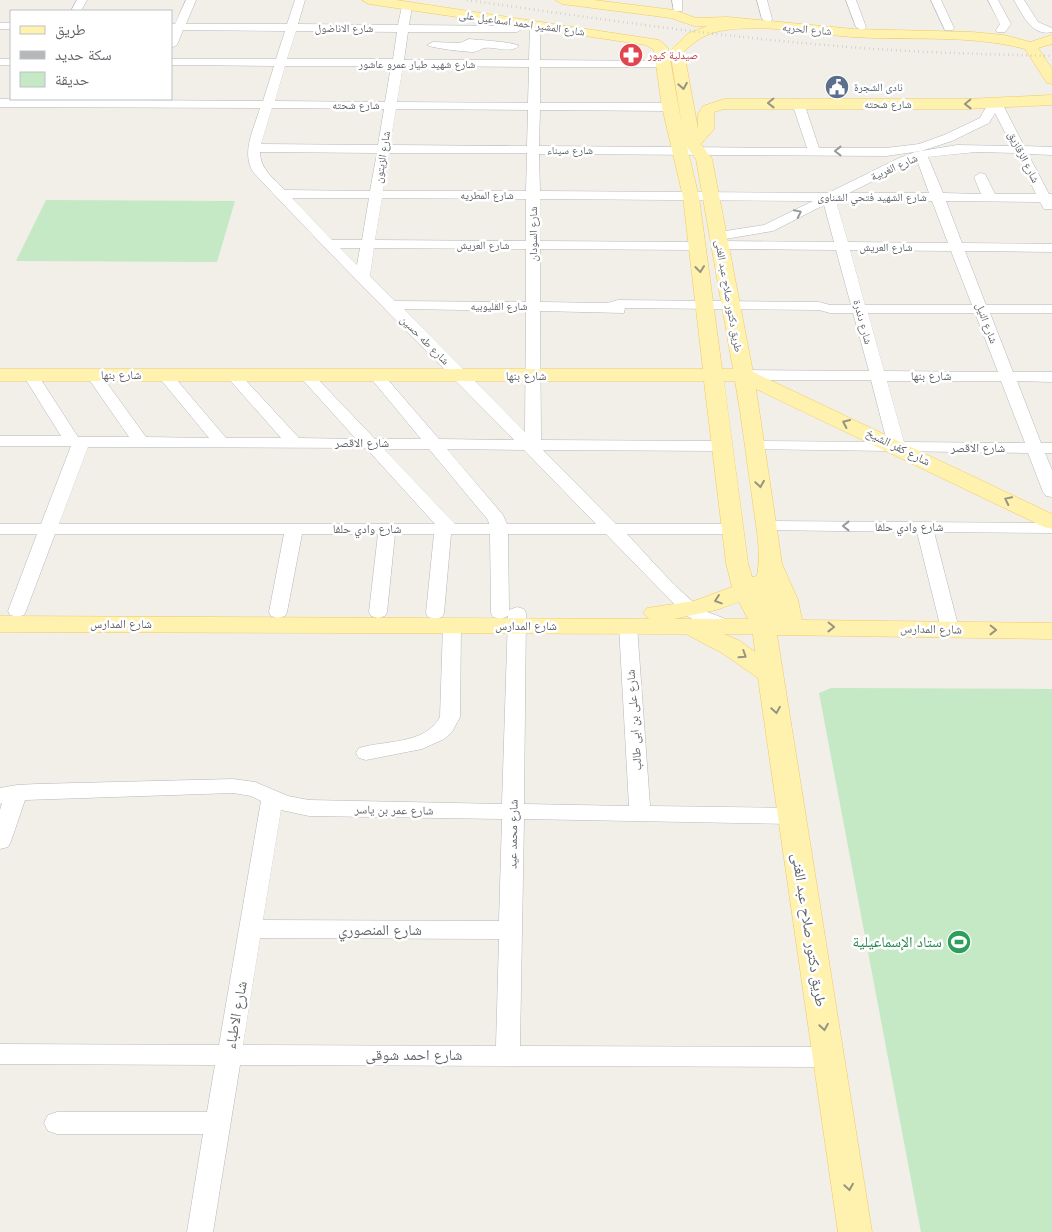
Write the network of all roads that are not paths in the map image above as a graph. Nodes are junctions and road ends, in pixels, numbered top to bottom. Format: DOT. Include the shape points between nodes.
graph roads {
  1 [pos="191,0"];
  2 [pos="300,0"];
  3 [pos="369,0"];
  4 [pos="562,0"];
  5 [pos="600,0"];
  6 [pos="762,0"];
  7 [pos="851,0"];
  8 [pos="936,0"];
  9 [pos="993,0"];
  10 [pos="1018,0"];
  11 [pos="407,3"];
  12 [pos="678,4"];
  13 [pos="760,21"];
  14 [pos="694,22"];
  15 [pos="1024,23"];
  16 [pos="535,24"];
  17 [pos="1003,26"];
  18 [pos="175,27"];
  19 [pos="861,27"];
  20 [pos="292,28"];
  21 [pos="403,28"];
  22 [pos="472,28"];
  23 [pos="516,28"];
  24 [pos="949,28"];
  25 [pos="899,31"];
  26 [pos="971,32"];
  27 [pos="1051,33"];
  28 [pos="172,40"];
  29 [pos="646,41"];
  30 [pos="678,44"];
  31 [pos="433,45"];
  32 [pos="472,46"];
  33 [pos="513,46"];
  34 [pos="1030,46"];
  35 [pos="172,62"];
  36 [pos="280,63"];
  37 [pos="397,64"];
  38 [pos="471,64"];
  39 [pos="534,64"];
  40 [pos="663,64"];
  41 [pos="1051,79"];
  42 [pos="27,100"];
  43 [pos="1052,100"];
  44 [pos="147,102"];
  45 [pos="0,103"];
  46 [pos="798,103"];
  47 [pos="996,103"];
  48 [pos="42,104"];
  49 [pos="267,105"];
  50 [pos="391,106"];
  51 [pos="533,106"];
  52 [pos="670,107"];
  53 [pos="1052,110"];
  54 [pos="948,138"];
  55 [pos="254,148"];
  56 [pos="691,148"];
  57 [pos="384,149"];
  58 [pos="533,150"];
  59 [pos="972,150"];
  60 [pos="1020,150"];
  61 [pos="814,151"];
  62 [pos="1052,151"];
  63 [pos="886,152"];
  64 [pos="921,155"];
  65 [pos="903,161"];
  66 [pos="980,177"];
  67 [pos="282,194"];
  68 [pos="376,195"];
  69 [pos="533,196"];
  70 [pos="691,196"];
  71 [pos="711,197"];
  72 [pos="829,198"];
  73 [pos="938,198"];
  74 [pos="990,198"];
  75 [pos="1049,198"];
  76 [pos="1052,211"];
  77 [pos="768,228"];
  78 [pos="720,240"];
  79 [pos="328,244"];
  80 [pos="368,244"];
  81 [pos="533,245"];
  82 [pos="697,246"];
  83 [pos="773,247"];
  84 [pos="842,247"];
  85 [pos="958,248"];
  86 [pos="1052,248"];
  87 [pos="362,278"];
  88 [pos="391,305"];
  89 [pos="533,306"];
  90 [pos="704,308"];
  91 [pos="731,308"];
  92 [pos="830,308"];
  93 [pos="859,309"];
  94 [pos="982,309"];
  95 [pos="1052,309"];
  96 [pos="0,375"];
  97 [pos="31,375"];
  98 [pos="94,375"];
  99 [pos="165,375"];
  100 [pos="234,376"];
  101 [pos="307,376"];
  102 [pos="377,376"];
  103 [pos="460,376"];
  104 [pos="534,376"];
  105 [pos="714,376"];
  106 [pos="743,376"];
  107 [pos="878,376"];
  108 [pos="1008,377"];
  109 [pos="1052,377"];
  110 [pos="785,394"];
  111 [pos="750,409"];
  112 [pos="0,441"];
  113 [pos="77,442"];
  114 [pos="141,442"];
  115 [pos="220,442"];
  116 [pos="294,443"];
  117 [pos="372,444"];
  118 [pos="436,444"];
  119 [pos="531,445"];
  120 [pos="724,446"];
  121 [pos="754,446"];
  122 [pos="897,447"];
  123 [pos="1044,448"];
  124 [pos="1052,492"];
  125 [pos="1052,522"];
  126 [pos="767,526"];
  127 [pos="924,527"];
  128 [pos="733,528"];
  129 [pos="1052,528"];
  130 [pos="0,529"];
  131 [pos="48,529"];
  132 [pos="294,529"];
  133 [pos="387,529"];
  134 [pos="446,529"];
  135 [pos="499,529"];
  136 [pos="610,529"];
  137 [pos="771,564"];
  138 [pos="744,590"];
  139 [pos="278,612"];
  140 [pos="378,612"];
  141 [pos="6,615"];
  142 [pos="511,617"];
  143 [pos="687,618"];
  144 [pos="444,619"];
  145 [pos="628,626"];
  146 [pos="778,627"];
  147 [pos="950,629"];
  148 [pos="1052,631"];
  149 [pos="770,675"];
  150 [pos="366,753"];
  151 [pos="8,794"];
  152 [pos="272,799"];
  153 [pos="513,812"];
  154 [pos="640,814"];
  155 [pos="792,816"];
  156 [pos="0,841"];
  157 [pos="250,929"];
  158 [pos="511,930"];
  159 [pos="0,1054"];
  160 [pos="229,1055"];
  161 [pos="508,1056"];
  162 [pos="829,1056"];
  163 [pos="57,1123"];
  164 [pos="218,1124"];
  165 [pos="200,1232"];
  166 [pos="855,1232"];
  1 -- 18 [label="street"];
  2 -- 20 [label="street"];
  3 -- 11 [label="main road, شارع المشير احمد اسماعيل على"];
  4 -- 14 [label="main road, شارع الحريه" via="674,14"];
  5 -- 12 [label="main road, شارع الحريه"];
  6 -- 13 [label="street"];
  7 -- 19 [label="street"];
  8 -- 24 [label="street"];
  9 -- 17 [label="street"];
  10 -- 15 [label="street"];
  11 -- 16 [label="main road, شارع المشير احمد اسماعيل على"];
  11 -- 21 [label="street, شارع الزيتون"];
  11 -- 30 [label="main road, شارع المشير احمد اسماعيل على" via="652,36"];
  12 -- 13 [label="main road, شارع الحريه"];
  13 -- 14 [label="main road, شارع الحريه"];
  13 -- 19 [label="main road, شارع الحريه"];
  13 -- 25 [label="main road, شارع الحريه" via="837,32"];
  13 -- 30 [label="main road" via="702,32"];
  14 -- 30 [label="main road"];
  15 -- 17 [label="street"];
  15 -- 27 [label="street"];
  16 -- 29 [label="main road, شارع المشير احمد اسماعيل على"];
  16 -- 39 [label="street, شارع السودان"];
  17 -- 26 [label="main road, شارع الحريه"];
  17 -- 27 [label="main road, شارع الحريه"];
  18 -- 20 [label="street, شارع الاناضول"];
  18 -- 28 [label="street"];
  19 -- 25 [label="main road, شارع الحريه"];
  20 -- 21 [label="street, شارع الاناضول"];
  20 -- 36 [label="street"];
  21 -- 22 [label="street, شارع الاناضول"];
  21 -- 37 [label="street, شارع الزيتون"];
  22 -- 23 [label="street, شارع الاناضول"];
  22 -- 32 [label="street"];
  24 -- 25 [label="main road, شارع الحريه"];
  24 -- 26 [label="main road, شارع الحريه"];
  25 -- 26 [label="main road, شارع الحريه"];
  26 -- 34 [label="main road, شارع الحريه"];
  27 -- 34 [label="main road"];
  29 -- 40 [label="main road, طريق دكتور صلاح عبد الغنى" via="659,46"];
  30 -- 56 [label="main road, طريق دكتور صلاح عبد الغنى, one-way"];
  31 -- 32 [label="street"];
  32 -- 33 [label="street"];
  32 -- 38 [label="street"];
  34 -- 41 [label="main road"];
  35 -- 36 [label="street, شارع شهيد طيار عمرو عاشور"];
  36 -- 37 [label="street, شارع شهيد طيار عمرو عاشور"];
  36 -- 49 [label="street"];
  37 -- 38 [label="street, شارع شهيد طيار عمرو عاشور"];
  37 -- 50 [label="street, شارع الزيتون"];
  38 -- 39 [label="street, شارع شهيد طيار عمرو عاشور"];
  39 -- 40 [label="street, شارع شهيد طيار عمرو عاشور"];
  39 -- 51 [label="street, شارع السودان"];
  40 -- 52 [label="main road, طريق دكتور صلاح عبد الغنى"];
  42 -- 48 [label="street, شارع شحته"];
  43 -- 47 [label="main road, شارع شحته"];
  44 -- 48 [label="street, شارع شحته"];
  44 -- 49 [label="street, شارع شحته"];
  45 -- 48 [label="street, شارع شحته"];
  47 -- 46 [label="main road, شارع شحته, one-way"];
  46 -- 56 [label="main road, شارع شحته, one-way" via="712,107 703,114 705,132"];
  46 -- 61 [label="street"];
  47 -- 53 [label="main road"];
  47 -- 54 [label="street, شارع الغربية" via="985,120"];
  47 -- 60 [label="street, شارع الزقازيق"];
  49 -- 50 [label="street, شارع شحته"];
  49 -- 55 [label="street"];
  50 -- 51 [label="street, شارع شحته"];
  50 -- 57 [label="street, شارع الزيتون"];
  51 -- 52 [label="street, شارع شحته"];
  51 -- 58 [label="street, شارع السودان"];
  52 -- 56 [label="main road, طريق دكتور صلاح عبد الغنى"];
  54 -- 59 [label="street"];
  54 -- 63 [label="street, شارع الغربية" via="921,147"];
  55 -- 57 [label="street, شارع سيناء"];
  55 -- 67 [label="street, شارع طه حسين" via="258,169"];
  56 -- 58 [label="street, شارع سيناء"];
  56 -- 61 [label="street, شارع سيناء"];
  56 -- 70 [label="main road, طريق دكتور صلاح عبد الغنى"];
  56 -- 71 [label="main road, طريق دكتور صلاح عبد الغنى" via="704,159"];
  57 -- 58 [label="street, شارع سيناء"];
  57 -- 68 [label="street, شارع الزيتون"];
  58 -- 69 [label="street, شارع السودان"];
  59 -- 60 [label="street"];
  59 -- 64 [label="street, شارع الغربية"];
  60 -- 62 [label="street"];
  60 -- 75 [label="street, شارع الزقازيق"];
  63 -- 61 [label="street, شارع سيناء, one-way"];
  63 -- 65 [label="street"];
  64 -- 65 [label="street, شارع الغربية"];
  64 -- 73 [label="street, شارع النيل"];
  65 -- 72 [label="street, شارع الغربية"];
  66 -- 74 [label="street"];
  67 -- 68 [label="street, شارع المطريه"];
  67 -- 79 [label="street, شارع طه حسين"];
  68 -- 69 [label="street, شارع المطريه"];
  68 -- 80 [label="street, شارع الزيتون"];
  69 -- 70 [label="street, شارع المطريه"];
  69 -- 81 [label="street, شارع السودان"];
  70 -- 71 [label="street, شارع الشهيد فتحي الشناوى"];
  70 -- 82 [label="main road, طريق دكتور صلاح عبد الغنى"];
  71 -- 72 [label="street, شارع الشهيد فتحي الشناوى"];
  71 -- 78 [label="main road, طريق دكتور صلاح عبد الغنى"];
  72 -- 73 [label="street, شارع الشهيد فتحي الشناوى"];
  77 -- 72 [label="street, شارع الغربية, one-way"];
  72 -- 84 [label="street, شارع دندرة"];
  73 -- 74 [label="street, شارع الشهيد فتحي الشناوى"];
  73 -- 85 [label="street, شارع النيل"];
  74 -- 75 [label="street, شارع الشهيد فتحي الشناوى"];
  75 -- 76 [label="street, شارع الزقازيق"];
  77 -- 78 [label="street, شارع الغربية"];
  77 -- 83 [label="street" via="764,237"];
  78 -- 83 [label="street, شارع العريش"];
  78 -- 91 [label="main road, طريق دكتور صلاح عبد الغنى"];
  79 -- 80 [label="street, شارع العريش"];
  79 -- 87 [label="street, شارع طه حسين"];
  80 -- 81 [label="street, شارع العريش"];
  80 -- 87 [label="street, شارع الزيتون"];
  81 -- 82 [label="street, شارع العريش"];
  81 -- 89 [label="street, شارع السودان"];
  82 -- 90 [label="main road, طريق دكتور صلاح عبد الغنى, one-way"];
  83 -- 84 [label="street, شارع العريش"];
  84 -- 85 [label="street, شارع العريش"];
  84 -- 93 [label="street, شارع دندرة"];
  85 -- 86 [label="street, شارع العريش"];
  85 -- 94 [label="street, شارع النيل"];
  87 -- 88 [label="street, شارع طه حسين"];
  88 -- 89 [label="street, شارع القليوبيه"];
  88 -- 103 [label="street, شارع طه حسين"];
  89 -- 90 [label="street, شارع القليوبيه" via="620,310"];
  89 -- 104 [label="street, شارع السودان"];
  90 -- 91 [label="street, شارع القليوبيه"];
  90 -- 105 [label="main road, طريق دكتور صلاح عبد الغنى"];
  91 -- 92 [label="street, شارع القليوبيه" via="820,311"];
  91 -- 106 [label="main road, طريق دكتور صلاح عبد الغنى"];
  92 -- 93 [label="street"];
  93 -- 94 [label="street"];
  93 -- 107 [label="street, شارع دندرة"];
  94 -- 95 [label="street"];
  94 -- 108 [label="street, شارع النيل"];
  96 -- 97 [label="main road, شارع بنها"];
  97 -- 98 [label="main road, شارع بنها"];
  97 -- 113 [label="street"];
  98 -- 99 [label="main road, شارع بنها"];
  98 -- 114 [label="street"];
  99 -- 100 [label="main road, شارع بنها"];
  99 -- 115 [label="street"];
  100 -- 101 [label="main road, شارع بنها"];
  100 -- 116 [label="street"];
  101 -- 102 [label="main road, شارع بنها"];
  101 -- 117 [label="street"];
  102 -- 103 [label="main road, شارع بنها"];
  102 -- 118 [label="street"];
  103 -- 104 [label="main road, شارع بنها"];
  103 -- 119 [label="street, شارع طه حسين"];
  104 -- 105 [label="main road, شارع بنها"];
  104 -- 119 [label="street, شارع السودان"];
  105 -- 106 [label="main road, شارع بنها"];
  105 -- 120 [label="main road, طريق دكتور صلاح عبد الغنى"];
  106 -- 107 [label="street, شارع بنها"];
  106 -- 110 [label="main road, شارع كفر الشيخ"];
  106 -- 111 [label="main road, طريق دكتور صلاح عبد الغنى"];
  107 -- 108 [label="street, شارع بنها"];
  107 -- 122 [label="street, شارع دندرة"];
  108 -- 109 [label="street, شارع بنها"];
  108 -- 123 [label="street, شارع النيل"];
  110 -- 111 [label="main road" via="757,399"];
  122 -- 110 [label="main road, شارع كفر الشيخ, one-way"];
  111 -- 121 [label="main road, طريق دكتور صلاح عبد الغنى"];
  112 -- 113 [label="street, شارع الاقصر"];
  113 -- 114 [label="street, شارع الاقصر"];
  113 -- 131 [label="street"];
  114 -- 115 [label="street, شارع الاقصر"];
  115 -- 116 [label="street, شارع الاقصر"];
  116 -- 117 [label="street, شارع الاقصر"];
  117 -- 118 [label="street, شارع الاقصر"];
  117 -- 134 [label="street"];
  118 -- 119 [label="street, شارع الاقصر"];
  118 -- 135 [label="street" via="495,516"];
  119 -- 120 [label="street, شارع الاقصر"];
  119 -- 136 [label="street, شارع طه حسين"];
  120 -- 128 [label="main road, طريق دكتور صلاح عبد الغنى"];
  121 -- 122 [label="street, شارع الاقصر"];
  121 -- 126 [label="main road, طريق دكتور صلاح عبد الغنى, one-way"];
  122 -- 123 [label="street, شارع الاقصر"];
  125 -- 122 [label="main road, شارع كفر الشيخ, one-way"];
  123 -- 124 [label="street, شارع النيل"];
  127 -- 126 [label="street, شارع وادي حلفا, one-way"];
  126 -- 137 [label="main road, طريق دكتور صلاح عبد الغنى"];
  127 -- 129 [label="street, شارع وادي حلفا"];
  127 -- 147 [label="street"];
  128 -- 136 [label="street, شارع وادي حلفا"];
  128 -- 138 [label="main road, طريق دكتور صلاح عبد الغنى"];
  130 -- 131 [label="street, شارع وادي حلفا"];
  131 -- 132 [label="street, شارع وادي حلفا"];
  131 -- 141 [label="street"];
  132 -- 133 [label="street, شارع وادي حلفا"];
  132 -- 139 [label="street"];
  133 -- 134 [label="street, شارع وادي حلفا"];
  133 -- 140 [label="street"];
  134 -- 135 [label="street, شارع وادي حلفا"];
  134 -- 144 [label="street"];
  135 -- 136 [label="street, شارع وادي حلفا"];
  135 -- 142 [label="street, شارع محمد عيد"];
  136 -- 143 [label="street, شارع طه حسين"];
  137 -- 138 [label="main road, شارع المدارس" via="761,578"];
  137 -- 146 [label="main road, طريق دكتور صلاح عبد الغنى" via="786,600"];
  138 -- 143 [label="main road, شارع المدارس, one-way"];
  138 -- 146 [label="main road, طريق دكتور صلاح عبد الغنى"];
  139 -- 140 [label="main road, شارع المدارس"];
  139 -- 141 [label="main road, شارع المدارس"];
  140 -- 144 [label="main road, شارع المدارس"];
  141 -- 144 [label="main road, شارع المدارس"];
  142 -- 143 [label="main road, شارع المدارس" via="661,613"];
  142 -- 144 [label="main road, شارع المدارس"];
  142 -- 145 [label="main road, شارع المدارس"];
  142 -- 153 [label="street, شارع محمد عيد"];
  143 -- 145 [label="main road, شارع المدارس"];
  143 -- 146 [label="main road, شارع المدارس" via="725,626"];
  143 -- 149 [label="main road, one-way"];
  144 -- 150 [label="street" via="450,717 445,729 424,742"];
  145 -- 154 [label="street, شارع على بن ابى طالب"];
  146 -- 147 [label="main road, شارع المدارس, one-way"];
  146 -- 149 [label="main road, طريق دكتور صلاح عبد الغنى"];
  147 -- 148 [label="main road, شارع المدارس, one-way"];
  149 -- 155 [label="main road, طريق دكتور صلاح عبد الغنى, one-way"];
  151 -- 152 [label="street, شارع عمر بن ياسر" via="232,786 254,789"];
  151 -- 156 [label="street"];
  152 -- 153 [label="street, شارع عمر بن ياسر" via="310,808"];
  152 -- 157 [label="street, شارع الاطباء"];
  153 -- 154 [label="street, شارع عمر بن ياسر"];
  153 -- 158 [label="street, شارع محمد عيد"];
  154 -- 155 [label="street, شارع عمر بن ياسر"];
  155 -- 162 [label="main road, طريق دكتور صلاح عبد الغنى, one-way"];
  157 -- 158 [label="street, شارع المنصوري"];
  157 -- 160 [label="street, شارع الاطباء"];
  158 -- 161 [label="street, شارع محمد عيد"];
  159 -- 160 [label="street, شارع احمد شوقى"];
  160 -- 161 [label="street, شارع احمد شوقى"];
  160 -- 164 [label="street, شارع الاطباء"];
  161 -- 162 [label="street, شارع احمد شوقى"];
  162 -- 166 [label="main road, طريق دكتور صلاح عبد الغنى, one-way"];
  163 -- 164 [label="street"];
  164 -- 165 [label="street, شارع الاطباء"];
}
